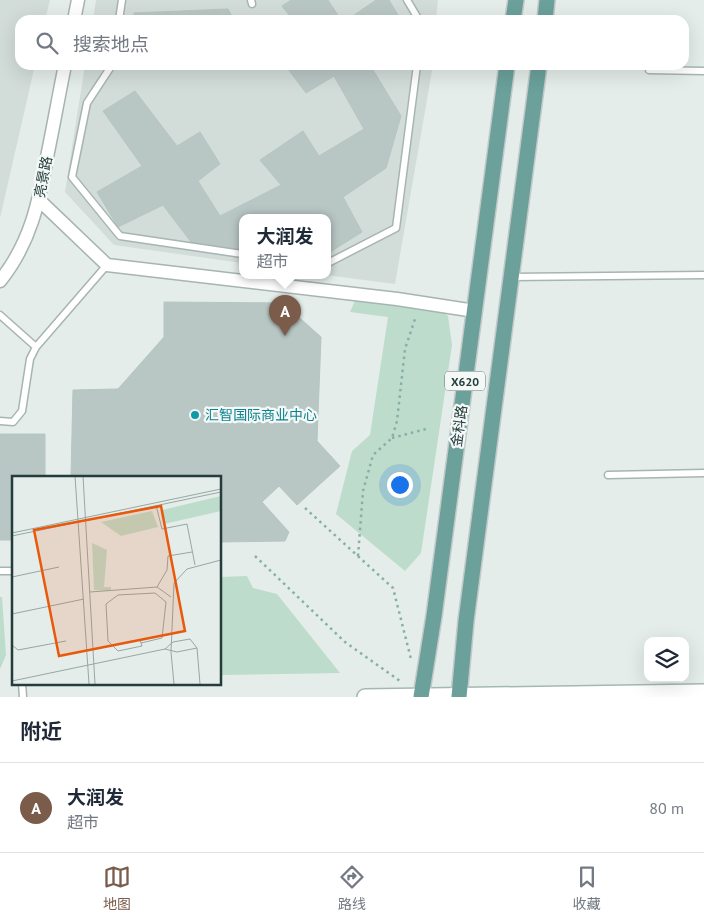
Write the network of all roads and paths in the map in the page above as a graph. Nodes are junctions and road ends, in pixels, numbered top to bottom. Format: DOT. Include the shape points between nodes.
graph roads {
  1 [pos="78,0"];
  2 [pos="122,0"];
  3 [pos="407,0"];
  4 [pos="516,0"];
  5 [pos="547,0"];
  6 [pos="75,15"];
  7 [pos="120,15"];
  8 [pos="416,15"];
  9 [pos="514,15"];
  10 [pos="546,15"];
  11 [pos="64,70"];
  12 [pos="109,70"];
  13 [pos="416,70"];
  14 [pos="506,70"];
  15 [pos="538,70"];
  16 [pos="649,70"];
  17 [pos="704,71"];
  18 [pos="39,200"];
  19 [pos="239,254"];
  20 [pos="331,261"];
  21 [pos="107,265"];
  22 [pos="704,275"];
  23 [pos="511,277"];
  24 [pos="0,281"];
  25 [pos="421,302"];
  26 [pos="475,311"];
  27 [pos="0,315"];
  28 [pos="36,347"];
  29 [pos="0,421"];
  30 [pos="426,429"];
  31 [pos="392,438"];
  32 [pos="704,473"];
  33 [pos="608,475"];
  34 [pos="305,508"];
  35 [pos="255,556"];
  36 [pos="358,556"];
  37 [pos="412,660"];
  38 [pos="22,684"];
  39 [pos="704,692"];
  40 [pos="459,696"];
  41 [pos="23,697"];
  42 [pos="364,697"];
  43 [pos="421,697"];
  1 -- 6 [label="street"];
  2 -- 7 [label="lane"];
  3 -- 8 [label="lane"];
  4 -- 9 [label="main road"];
  5 -- 10 [label="main road"];
  11 -- 18 [label="street, 亮景路"];
  12 -- 19 [label="lane" via="86,103 72,177 120,236"];
  13 -- 20 [label="lane" via="396,228"];
  14 -- 26 [label="main road, 金科路 / X620"];
  15 -- 23 [label="main road, X620"];
  16 -- 17 [label="lane"];
  18 -- 21 [label="street"];
  18 -- 24 [label="street, 亮景路" via="21,249"];
  21 -- 25 [label="street"];
  21 -- 28 [label="lane"];
  22 -- 23 [label="lane"];
  23 -- 40 [label="main road, X620"];
  25 -- 26 [label="street"];
  25 -- 31 [label="path" via="405,349"];
  26 -- 43 [label="main road, 金科路 / X620"];
  27 -- 28 [label="lane"];
  28 -- 29 [label="lane" via="30,359 22,410 13,422"];
  30 -- 31 [label="path"];
  31 -- 36 [label="path" via="374,455 363,491"];
  32 -- 33 [label="lane"];
  34 -- 36 [label="path"];
  35 -- 43 [label="path" via="344,642"];
  36 -- 37 [label="path" via="393,588"];
  38 -- 41 [label="lane"];
  39 -- 40 [label="main road"];
  40 -- 43 [label="main road"];
  42 -- 43 [label="main road"];
}
